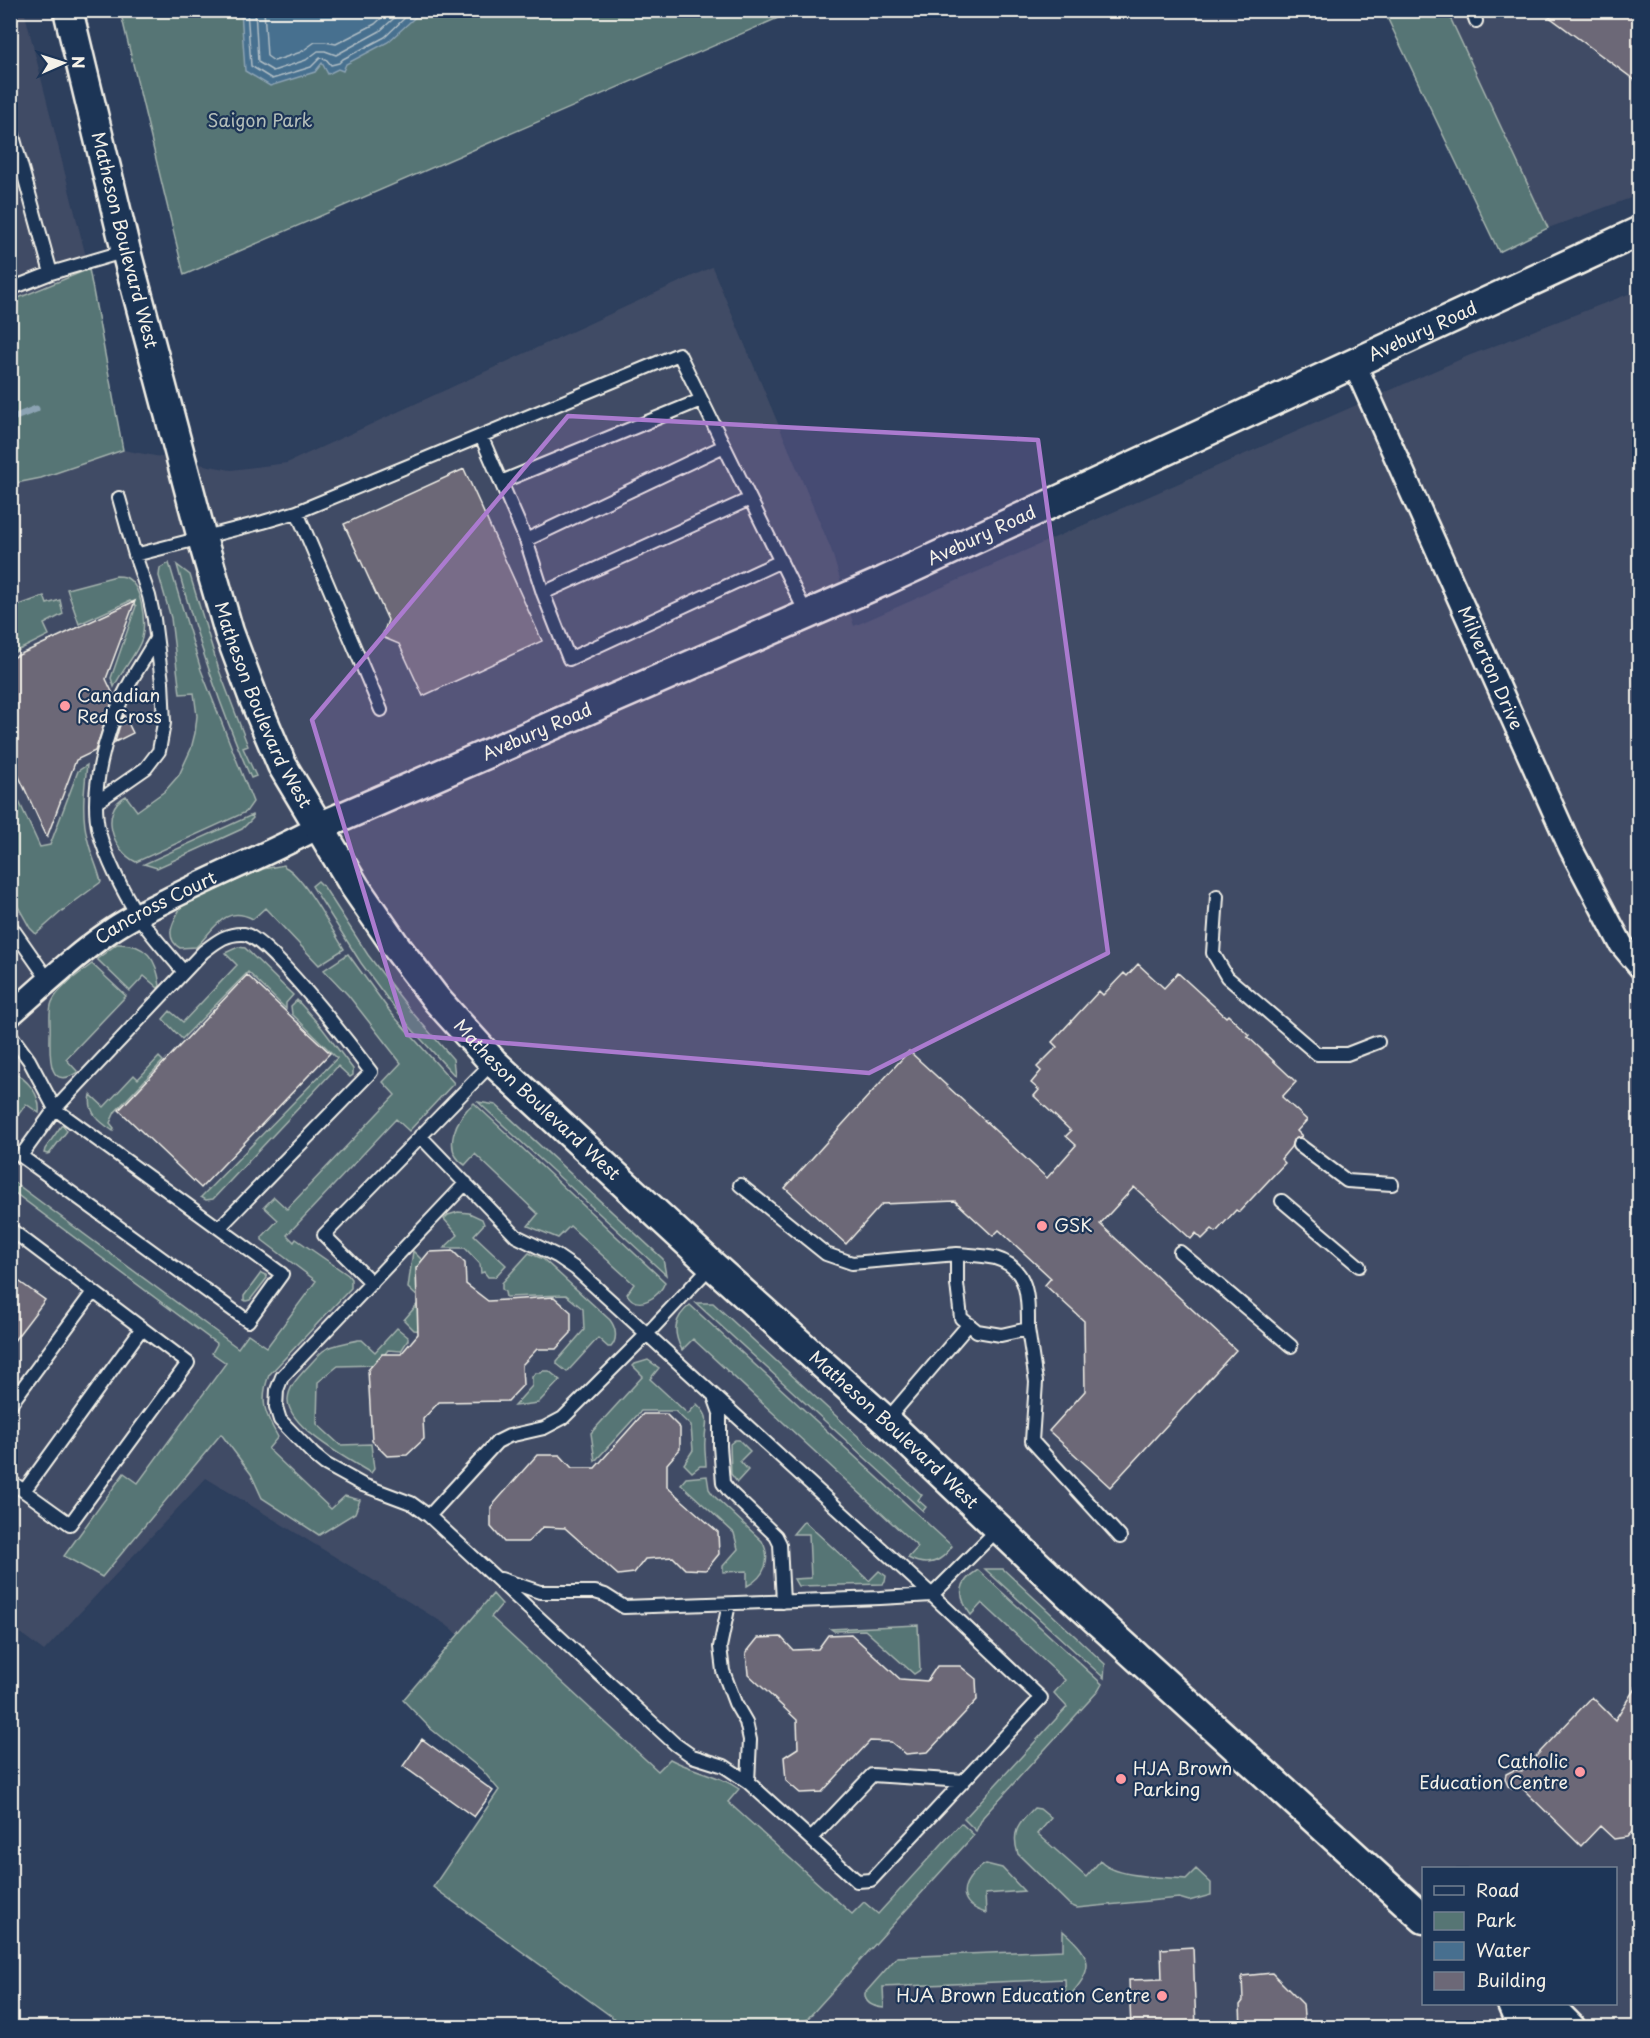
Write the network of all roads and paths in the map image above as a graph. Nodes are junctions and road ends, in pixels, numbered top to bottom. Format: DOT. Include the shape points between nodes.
graph roads {
  1 [pos="68,10"];
  2 [pos="10,124"];
  3 [pos="1640,231"];
  4 [pos="126,251"];
  5 [pos="51,273"];
  6 [pos="10,289"];
  7 [pos="1354,363"];
  8 [pos="701,400"];
  9 [pos="481,436"];
  10 [pos="724,446"];
  11 [pos="501,482"];
  12 [pos="119,498"];
  13 [pos="750,499"];
  14 [pos="297,512"];
  15 [pos="202,538"];
  16 [pos="526,540"];
  17 [pos="135,555"];
  18 [pos="781,561"];
  19 [pos="543,592"];
  20 [pos="807,615"];
  21 [pos="156,639"];
  22 [pos="381,710"];
  23 [pos="97,802"];
  24 [pos="319,827"];
  25 [pos="1217,896"];
  26 [pos="138,915"];
  27 [pos="10,925"];
  28 [pos="1640,967"];
  29 [pos="183,971"];
  30 [pos="49,981"];
  31 [pos="10,1015"];
  32 [pos="10,1034"];
  33 [pos="1378,1042"];
  34 [pos="493,1062"];
  35 [pos="55,1109"];
  36 [pos="420,1136"];
  37 [pos="1299,1144"];
  38 [pos="466,1182"];
  39 [pos="1392,1184"];
  40 [pos="740,1185"];
  41 [pos="1282,1201"];
  42 [pos="219,1228"];
  43 [pos="10,1229"];
  44 [pos="1180,1252"];
  45 [pos="957,1254"];
  46 [pos="712,1264"];
  47 [pos="1359,1266"];
  48 [pos="372,1283"];
  49 [pos="93,1292"];
  50 [pos="969,1324"];
  51 [pos="142,1328"];
  52 [pos="1028,1329"];
  53 [pos="648,1334"];
  54 [pos="1291,1346"];
  55 [pos="714,1395"];
  56 [pos="10,1405"];
  57 [pos="886,1421"];
  58 [pos="10,1481"];
  59 [pos="24,1491"];
  60 [pos="429,1516"];
  61 [pos="998,1529"];
  62 [pos="1120,1537"];
  63 [pos="497,1578"];
  64 [pos="932,1595"];
  65 [pos="783,1602"];
  66 [pos="729,1604"];
  67 [pos="964,1781"];
  68 [pos="748,1782"];
  69 [pos="810,1839"];
  70 [pos="1422,1917"];
  71 [pos="1512,2005"];
  72 [pos="1531,2005"];
  73 [pos="1522,2028"];
  74 [pos="1571,2028"];
  1 -- 4 [label="street, Matheson Boulevard West"];
  2 -- 5 [label="lane"];
  3 -- 7 [label="street, Avebury Road"];
  4 -- 5 [label="lane"];
  4 -- 15 [label="street, Matheson Boulevard West"];
  5 -- 6 [label="lane"];
  7 -- 20 [label="street, Avebury Road"];
  7 -- 28 [label="street, Milverton Drive" via="1556,818 1621,944"];
  8 -- 9 [label="lane" via="679,354"];
  8 -- 10 [label="lane"];
  8 -- 11 [label="lane"];
  9 -- 11 [label="lane"];
  9 -- 14 [label="lane"];
  10 -- 13 [label="lane"];
  10 -- 16 [label="lane"];
  11 -- 16 [label="lane"];
  12 -- 17 [label="lane"];
  13 -- 18 [label="lane"];
  13 -- 19 [label="lane"];
  14 -- 15 [label="lane"];
  14 -- 22 [label="lane"];
  15 -- 17 [label="lane"];
  15 -- 24 [label="street, Matheson Boulevard West" via="229,632 254,699 282,765"];
  16 -- 19 [label="lane"];
  17 -- 21 [label="lane" via="149,596"];
  18 -- 19 [label="lane" via="569,659"];
  18 -- 20 [label="lane"];
  20 -- 24 [label="street, Avebury Road"];
  21 -- 23 [label="lane" via="124,693 111,727"];
  21 -- 23 [label="lane" via="164,723 159,751 146,768"];
  23 -- 26 [label="lane" via="99,831 111,865"];
  24 -- 26 [label="street, Cancross Court"];
  24 -- 34 [label="street, Matheson Boulevard West" via="395,945 437,1000"];
  25 -- 33 [label="lane" via="1213,953 1227,978 1317,1054 1347,1054"];
  26 -- 29 [label="lane"];
  26 -- 30 [label="street, Cancross Court" via="109,932"];
  27 -- 30 [label="lane"];
  29 -- 35 [label="lane"];
  29 -- 42 [label="lane" via="224,936 246,934 260,942 305,990 371,1072"];
  30 -- 31 [label="street, Cancross Court"];
  32 -- 35 [label="lane"];
  34 -- 36 [label="lane"];
  34 -- 46 [label="street, Matheson Boulevard West"];
  35 -- 42 [label="lane"];
  35 -- 42 [label="lane" via="21,1156 248,1321 282,1274"];
  36 -- 38 [label="lane"];
  36 -- 48 [label="lane" via="324,1235"];
  37 -- 39 [label="lane" via="1347,1181"];
  38 -- 48 [label="lane"];
  38 -- 53 [label="lane" via="516,1236 576,1269"];
  40 -- 45 [label="lane" via="826,1254 852,1263"];
  41 -- 47 [label="lane"];
  43 -- 49 [label="lane"];
  44 -- 54 [label="lane"];
  45 -- 50 [label="lane" via="961,1318"];
  45 -- 52 [label="lane" via="996,1258 1018,1271 1028,1294"];
  46 -- 53 [label="lane"];
  46 -- 57 [label="street, Matheson Boulevard West"];
  48 -- 60 [label="lane" via="282,1377 276,1407 280,1420 326,1464 363,1485 411,1503"];
  49 -- 51 [label="lane"];
  49 -- 56 [label="lane"];
  50 -- 52 [label="lane" via="978,1331 1001,1335"];
  50 -- 57 [label="lane"];
  51 -- 59 [label="lane"];
  51 -- 59 [label="lane" via="188,1363 70,1524"];
  52 -- 62 [label="lane" via="1036,1382 1032,1442"];
  53 -- 55 [label="lane"];
  53 -- 60 [label="lane" via="563,1418 544,1428 496,1442"];
  55 -- 64 [label="lane"];
  55 -- 65 [label="lane" via="720,1413 723,1483 776,1536 780,1544"];
  57 -- 61 [label="street, Matheson Boulevard West"];
  58 -- 59 [label="lane"];
  60 -- 63 [label="lane"];
  61 -- 64 [label="lane"];
  61 -- 70 [label="street, Matheson Boulevard West"];
  63 -- 66 [label="lane" via="540,1592 595,1592 624,1607"];
  63 -- 68 [label="lane" via="675,1744 692,1756 724,1766"];
  64 -- 65 [label="lane"];
  64 -- 67 [label="lane" via="1041,1698"];
  65 -- 66 [label="lane"];
  66 -- 68 [label="lane" via="720,1647 723,1671 750,1740"];
  67 -- 69 [label="lane" via="872,1775"];
  67 -- 69 [label="lane" via="871,1880 857,1881"];
  68 -- 69 [label="lane"];
  71 -- 73 [label="street"];
  72 -- 74 [label="street" via="1559,2016"];
}
